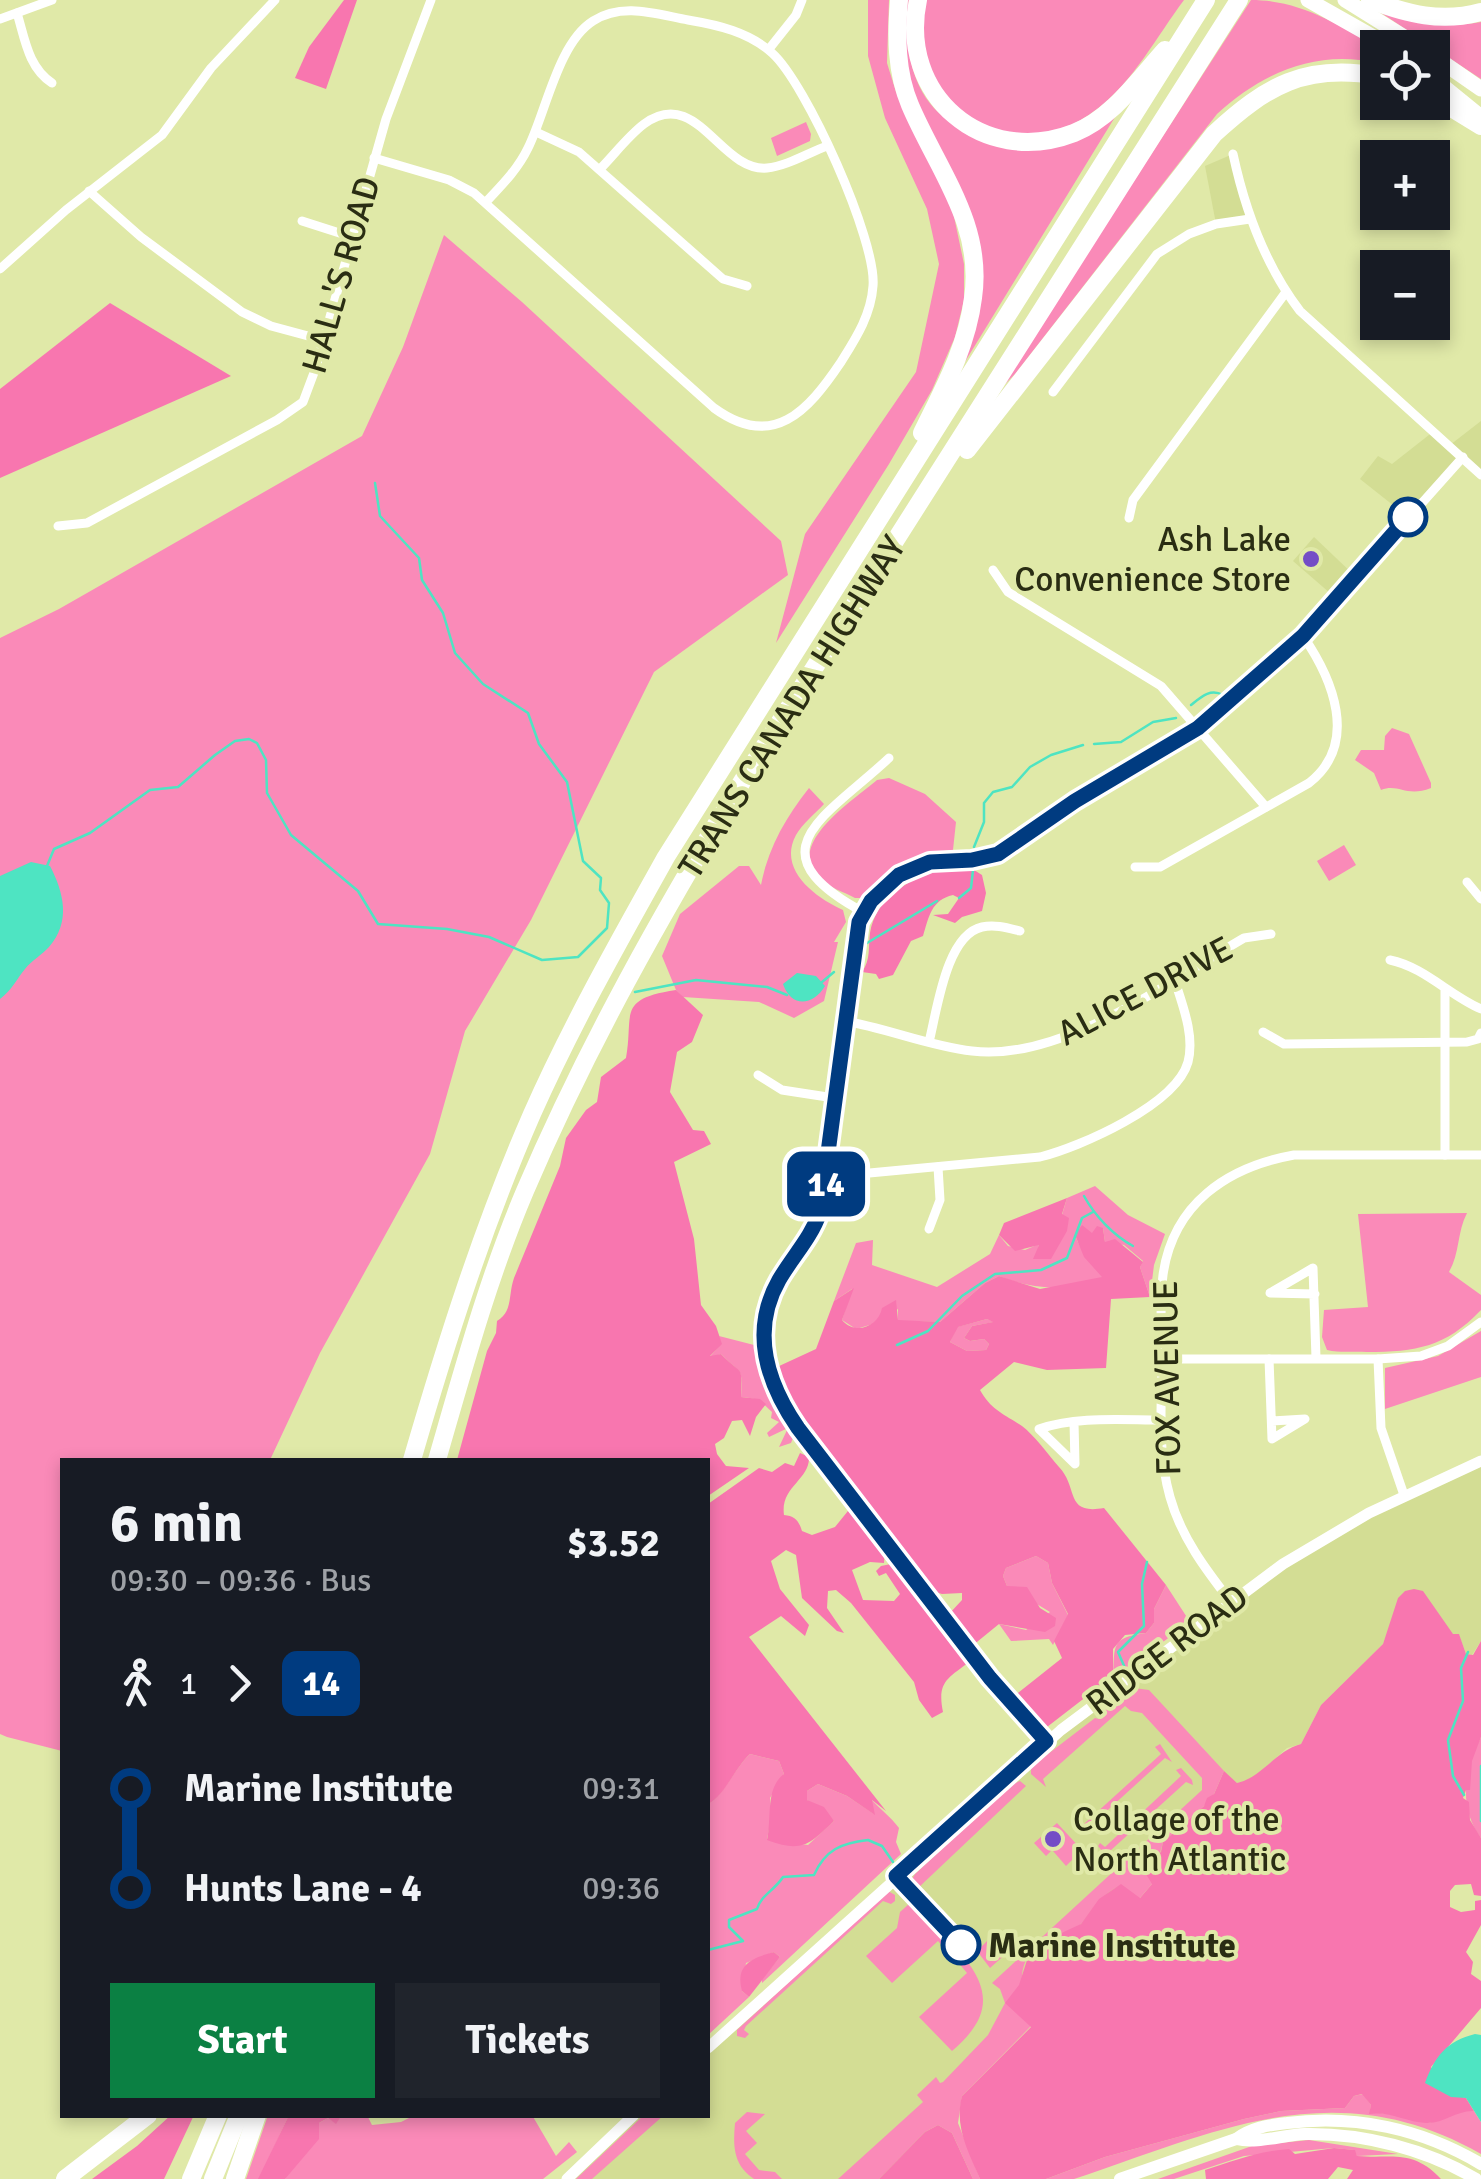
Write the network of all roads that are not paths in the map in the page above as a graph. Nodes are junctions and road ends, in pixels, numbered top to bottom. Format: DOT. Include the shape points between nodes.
graph roads {
  1 [pos="52,0"];
  2 [pos="274,0"];
  3 [pos="430,0"];
  4 [pos="802,0"];
  5 [pos="899,0"];
  6 [pos="918,0"];
  7 [pos="1239,0"];
  8 [pos="1308,0"];
  9 [pos="1345,0"];
  10 [pos="1370,0"];
  11 [pos="1202,6"];
  12 [pos="1481,12"];
  13 [pos="17,13"];
  14 [pos="0,19"];
  15 [pos="1361,30"];
  16 [pos="1393,30"];
  17 [pos="769,50"];
  18 [pos="1450,67"];
  19 [pos="1360,74"];
  20 [pos="52,82"];
  21 [pos="1481,89"];
  22 [pos="1450,92"];
  23 [pos="1450,107"];
  24 [pos="1481,118"];
  25 [pos="1481,126"];
  26 [pos="536,132"];
  27 [pos="827,146"];
  28 [pos="1233,154"];
  29 [pos="374,158"];
  30 [pos="600,169"];
  31 [pos="89,191"];
  32 [pos="486,202"];
  33 [pos="1250,218"];
  34 [pos="302,222"];
  35 [pos="352,236"];
  36 [pos="0,269"];
  37 [pos="747,286"];
  38 [pos="1286,292"];
  39 [pos="323,340"];
  40 [pos="1053,392"];
  41 [pos="1463,458"];
  42 [pos="1481,475"];
  43 [pos="1130,518"];
  44 [pos="876,524"];
  45 [pos="58,526"];
  46 [pos="899,537"];
  47 [pos="993,570"];
  48 [pos="1303,636"];
  49 [pos="1198,728"];
  50 [pos="889,758"];
  51 [pos="1266,807"];
  52 [pos="1135,867"];
  53 [pos="1466,882"];
  54 [pos="1481,899"];
  55 [pos="863,912"];
  56 [pos="1020,931"];
  57 [pos="1271,934"];
  58 [pos="1390,960"];
  59 [pos="1174,978"];
  60 [pos="1444,991"];
  61 [pos="1481,1009"];
  62 [pos="844,1021"];
  63 [pos="1264,1032"];
  64 [pos="1481,1033"];
  65 [pos="929,1042"];
  66 [pos="1443,1043"];
  67 [pos="758,1075"];
  68 [pos="834,1098"];
  69 [pos="1445,1155"];
  70 [pos="1481,1155"];
  71 [pos="938,1166"];
  72 [pos="827,1177"];
  73 [pos="929,1228"];
  74 [pos="1316,1294"];
  75 [pos="1481,1322"];
  76 [pos="1316,1358"];
  77 [pos="1269,1359"];
  78 [pos="1378,1359"];
  79 [pos="1162,1360"];
  80 [pos="1161,1420"];
  81 [pos="1272,1420"];
  82 [pos="1074,1422"];
  83 [pos="413,1458"];
  84 [pos="439,1458"];
  85 [pos="1481,1461"];
  86 [pos="1404,1495"];
  87 [pos="1231,1602"];
  88 [pos="1046,1741"];
  89 [pos="710,2046"];
  90 [pos="144,2118"];
  91 [pos="217,2118"];
  92 [pos="238,2118"];
  93 [pos="256,2118"];
  94 [pos="631,2118"];
  95 [pos="1236,2139"];
  96 [pos="1481,2164"];
  97 [pos="65,2179"];
  98 [pos="191,2179"];
  99 [pos="213,2179"];
  100 [pos="235,2179"];
  101 [pos="567,2179"];
  102 [pos="1120,2179"];
  103 [pos="1476,2179"];
  1 -- 13 [label="street"];
  2 -- 31 [label="street" via="210,68 162,135"];
  3 -- 29 [label="street, HALL'S ROAD"];
  4 -- 17 [label="street"];
  5 -- 44 [label="highway" via="900,68 909,103 969,227 974,295 948,379"];
  6 -- 11 [label="highway" via="918,60 946,110 994,139 1021,143 1046,142 1097,122"];
  7 -- 46 [label="highway, TRANS CANADA HIGHWAY"];
  8 -- 15 [label="main road"];
  9 -- 16 [label="main road"];
  10 -- 12 [label="highway" via="1434,18"];
  11 -- 44 [label="highway, TRANS CANADA HIGHWAY"];
  13 -- 14 [label="street"];
  13 -- 20 [label="street" via="36,70"];
  17 -- 26 [label="street" via="723,27 636,10 610,13 574,40"];
  17 -- 27 [label="street" via="799,84"];
  18 -- 21 [label="main road"];
  19 -- 46 [label="highway" via="1300,76 1273,86 1214,134"];
  22 -- 24 [label="main road"];
  23 -- 25 [label="highway"];
  26 -- 30 [label="street"];
  26 -- 32 [label="street"];
  27 -- 30 [label="street" via="759,168 734,157 688,118 665,115 642,125"];
  27 -- 32 [label="street" via="871,251 869,309 811,402 768,426 736,422 714,408"];
  28 -- 33 [label="street"];
  29 -- 32 [label="street" via="449,180"];
  29 -- 35 [label="street, HALL'S ROAD"];
  30 -- 37 [label="street" via="723,279"];
  31 -- 36 [label="street"];
  31 -- 39 [label="street" via="242,312"];
  33 -- 38 [label="street"];
  33 -- 40 [label="street" via="1189,234 1157,254"];
  34 -- 35 [label="street"];
  35 -- 39 [label="street, HALL'S ROAD"];
  38 -- 41 [label="street"];
  38 -- 43 [label="street" via="1133,500"];
  39 -- 45 [label="street, HALL'S ROAD" via="296,409 87,523"];
  41 -- 42 [label="street"];
  41 -- 48 [label="street"];
  44 -- 83 [label="highway, TRANS CANADA HIGHWAY" via="666,857 598,980 477,1249"];
  46 -- 84 [label="highway, TRANS CANADA HIGHWAY" via="675,891 576,1078 489,1288"];
  47 -- 49 [label="street" via="1008,592 1161,686"];
  48 -- 49 [label="street"];
  48 -- 51 [label="street" via="1332,684 1336,737 1316,778"];
  49 -- 51 [label="street"];
  49 -- 55 [label="street" via="998,854 920,864 889,882"];
  50 -- 55 [label="street" via="815,826 805,845 814,879"];
  51 -- 52 [label="street" via="1160,867"];
  53 -- 54 [label="street"];
  55 -- 62 [label="street"];
  56 -- 65 [label="street" via="981,927 962,938"];
  57 -- 59 [label="street, ALICE DRIVE" via="1244,938"];
  58 -- 60 [label="street" via="1419,970"];
  59 -- 65 [label="street, ALICE DRIVE" via="1083,1030 1033,1048 992,1052"];
  59 -- 71 [label="street" via="1190,1050 1184,1074 1170,1090 1057,1153"];
  60 -- 61 [label="street"];
  60 -- 66 [label="street"];
  62 -- 65 [label="street, ALICE DRIVE"];
  62 -- 68 [label="street"];
  63 -- 66 [label="street" via="1284,1044"];
  64 -- 66 [label="street" via="1467,1042"];
  66 -- 69 [label="street"];
  67 -- 68 [label="street" via="782,1090"];
  68 -- 72 [label="street"];
  69 -- 70 [label="street, FOX AVENUE"];
  69 -- 79 [label="street, FOX AVENUE" via="1294,1156 1254,1164 1219,1182 1181,1224 1166,1260"];
  71 -- 72 [label="street"];
  71 -- 73 [label="street" via="940,1200"];
  72 -- 88 [label="street" via="816,1226 768,1304 764,1346 772,1383 822,1460"];
  74 -- 74 [label="street" via="1312,1268 1270,1293"];
  74 -- 76 [label="street"];
  75 -- 78 [label="street" via="1434,1352"];
  76 -- 77 [label="street"];
  76 -- 78 [label="street"];
  77 -- 79 [label="street"];
  77 -- 81 [label="street"];
  78 -- 86 [label="street" via="1381,1428"];
  79 -- 80 [label="street, FOX AVENUE"];
  80 -- 82 [label="street"];
  80 -- 87 [label="street, FOX AVENUE" via="1170,1499 1196,1554"];
  82 -- 82 [label="street" via="1039,1429 1075,1464"];
  85 -- 86 [label="street, RIDGE ROAD"];
  86 -- 87 [label="street, RIDGE ROAD" via="1326,1537"];
  87 -- 88 [label="street, RIDGE ROAD"];
  88 -- 89 [label="street, RIDGE ROAD"];
  90 -- 97 [label="highway"];
  91 -- 98 [label="highway"];
  92 -- 99 [label="highway"];
  93 -- 100 [label="highway"];
  94 -- 101 [label="street"];
  95 -- 96 [label="main road" via="1274,2125 1353,2121 1435,2141"];
  95 -- 102 [label="main road"];
  95 -- 103 [label="main road" via="1358,2139 1423,2154"];
}
